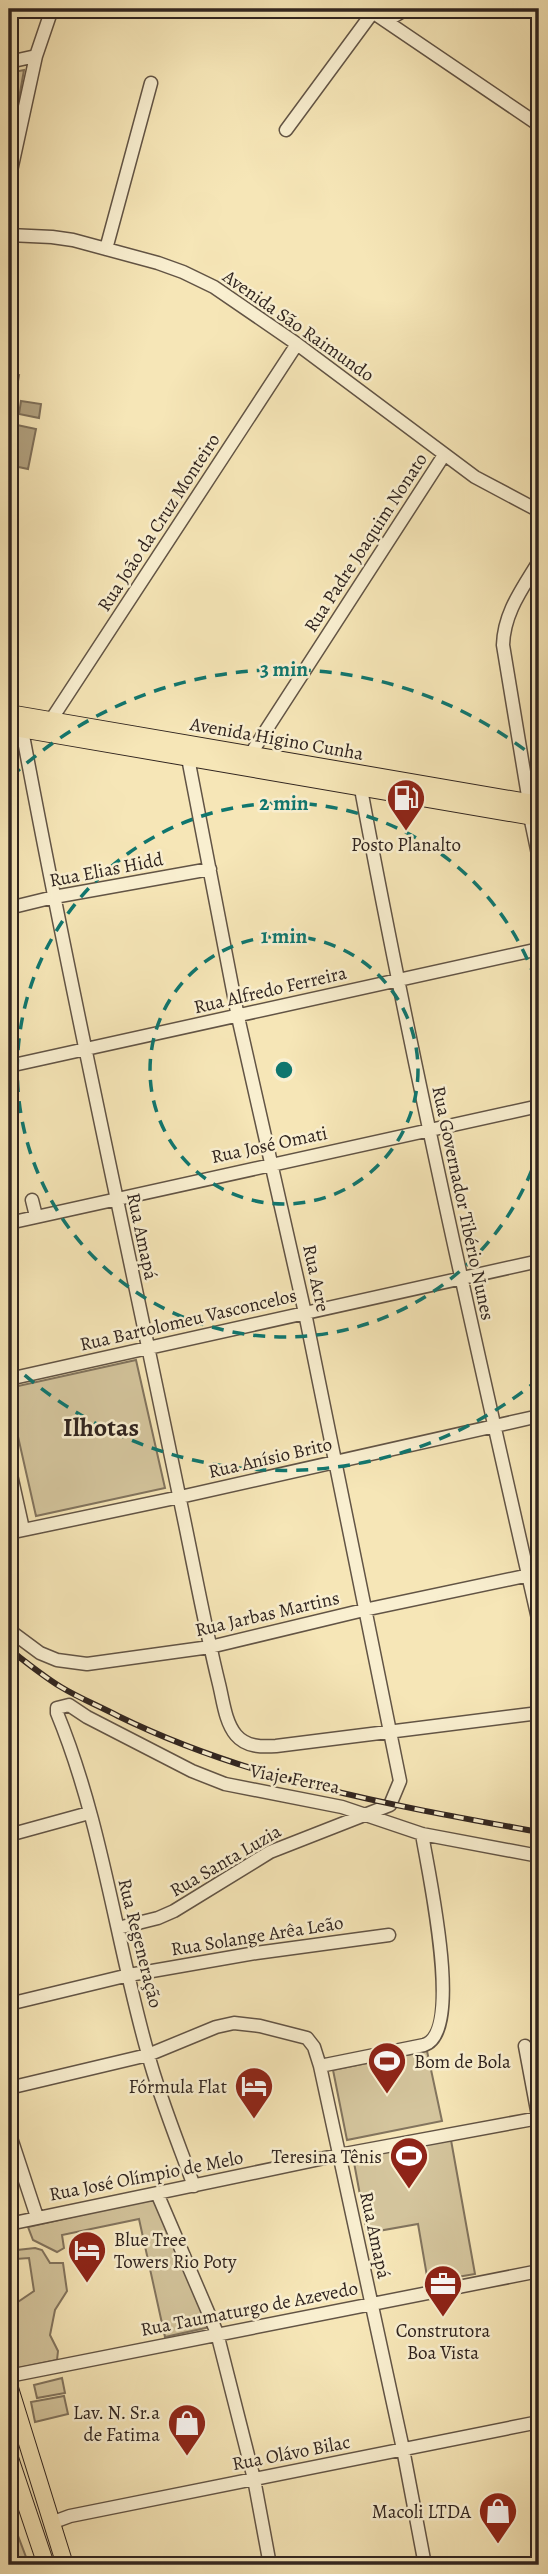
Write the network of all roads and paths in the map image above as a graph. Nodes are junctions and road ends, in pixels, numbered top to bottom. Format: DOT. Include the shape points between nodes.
graph roads {
  1 [pos="52,9"];
  2 [pos="406,9"];
  3 [pos="370,10"];
  4 [pos="386,21"];
  5 [pos="36,56"];
  6 [pos="9,62"];
  7 [pos="151,83"];
  8 [pos="539,125"];
  9 [pos="286,130"];
  10 [pos="14,137"];
  11 [pos="9,180"];
  12 [pos="9,235"];
  13 [pos="106,249"];
  14 [pos="297,344"];
  15 [pos="444,455"];
  16 [pos="539,511"];
  17 [pos="539,561"];
  18 [pos="9,713"];
  19 [pos="51,720"];
  20 [pos="15,728"];
  21 [pos="250,755"];
  22 [pos="188,758"];
  23 [pos="372,776"];
  24 [pos="361,789"];
  25 [pos="534,810"];
  26 [pos="539,859"];
  27 [pos="211,869"];
  28 [pos="54,897"];
  29 [pos="9,908"];
  30 [pos="539,949"];
  31 [pos="397,980"];
  32 [pos="238,1017"];
  33 [pos="87,1050"];
  34 [pos="9,1066"];
  35 [pos="539,1105"];
  36 [pos="429,1129"];
  37 [pos="272,1163"];
  38 [pos="115,1198"];
  39 [pos="32,1200"];
  40 [pos="36,1216"];
  41 [pos="9,1223"];
  42 [pos="539,1261"];
  43 [pos="460,1279"];
  44 [pos="305,1313"];
  45 [pos="147,1348"];
  46 [pos="9,1379"];
  47 [pos="539,1416"];
  48 [pos="494,1426"];
  49 [pos="334,1462"];
  50 [pos="9,1466"];
  51 [pos="180,1497"];
  52 [pos="23,1529"];
  53 [pos="9,1533"];
  54 [pos="534,1574"];
  55 [pos="364,1610"];
  56 [pos="539,1623"];
  57 [pos="9,1630"];
  58 [pos="210,1647"];
  59 [pos="57,1708"];
  60 [pos="539,1713"];
  61 [pos="392,1732"];
  62 [pos="390,1805"];
  63 [pos="89,1813"];
  64 [pos="366,1816"];
  65 [pos="422,1834"];
  66 [pos="9,1835"];
  67 [pos="539,1856"];
  68 [pos="118,1928"];
  69 [pos="389,1935"];
  70 [pos="129,1975"];
  71 [pos="9,2004"];
  72 [pos="524,2046"];
  73 [pos="148,2055"];
  74 [pos="320,2066"];
  75 [pos="9,2088"];
  76 [pos="539,2119"];
  77 [pos="9,2132"];
  78 [pos="339,2155"];
  79 [pos="194,2186"];
  80 [pos="157,2193"];
  81 [pos="37,2217"];
  82 [pos="9,2224"];
  83 [pos="539,2271"];
  84 [pos="371,2304"];
  85 [pos="217,2333"];
  86 [pos="9,2376"];
  87 [pos="9,2385"];
  88 [pos="539,2422"];
  89 [pos="403,2449"];
  90 [pos="9,2455"];
  91 [pos="254,2479"];
  92 [pos="51,2523"];
  93 [pos="46,2565"];
  94 [pos="65,2565"];
  95 [pos="270,2565"];
  96 [pos="425,2565"];
  1 -- 5 [label="street"];
  2 -- 4 [label="street"];
  3 -- 4 [label="street"];
  3 -- 9 [label="street"];
  4 -- 8 [label="street"];
  5 -- 6 [label="street"];
  5 -- 10 [label="street"];
  7 -- 13 [label="street"];
  10 -- 11 [label="street"];
  12 -- 13 [label="street, Avenida São Raimundo" via="52,237"];
  13 -- 14 [label="street, Avenida São Raimundo" via="183,272 214,287"];
  14 -- 15 [label="street, Avenida São Raimundo"];
  14 -- 19 [label="street, Rua João da Cruz Monteiro"];
  15 -- 16 [label="street, Avenida São Raimundo"];
  15 -- 21 [label="street, Rua Padre Joaquim Nonato"];
  17 -- 25 [label="street" via="503,630"];
  18 -- 19 [label="main road, Avenida Higino Cunha"];
  19 -- 21 [label="main road, Avenida Higino Cunha"];
  20 -- 22 [label="main road, Avenida Higino Cunha"];
  20 -- 28 [label="street, Rua Amapá"];
  21 -- 23 [label="main road, Avenida Higino Cunha"];
  22 -- 24 [label="main road, Avenida Higino Cunha"];
  22 -- 27 [label="street, Rua Acre"];
  23 -- 24 [label="street"];
  23 -- 25 [label="main road, Avenida Higino Cunha"];
  24 -- 25 [label="main road, Avenida Higino Cunha"];
  24 -- 31 [label="street, Rua Governador Tibério Nunes"];
  25 -- 26 [label="street"];
  27 -- 28 [label="street, Rua Elias Hidd"];
  27 -- 32 [label="street, Rua Acre"];
  28 -- 29 [label="street, Rua Elias Hidd"];
  28 -- 33 [label="street, Rua Amapá"];
  30 -- 31 [label="street, Rua Alfredo Ferreira"];
  31 -- 32 [label="street, Rua Alfredo Ferreira"];
  31 -- 36 [label="street, Rua Governador Tibério Nunes"];
  32 -- 33 [label="street, Rua Alfredo Ferreira"];
  32 -- 37 [label="street, Rua Acre"];
  33 -- 34 [label="street, Rua Alfredo Ferreira"];
  33 -- 38 [label="street, Rua Amapá"];
  35 -- 36 [label="street, Rua José Omati"];
  36 -- 37 [label="street, Rua José Omati"];
  36 -- 43 [label="street, Rua Governador Tibério Nunes"];
  37 -- 38 [label="street, Rua José Omati"];
  37 -- 44 [label="street, Rua Acre"];
  38 -- 40 [label="street, Rua José Omati"];
  38 -- 45 [label="street, Rua Amapá"];
  39 -- 40 [label="street"];
  40 -- 41 [label="street, Rua José Omati"];
  42 -- 43 [label="street, Rua Bartolomeu Vasconcelos"];
  43 -- 44 [label="street, Rua Bartolomeu Vasconcelos"];
  43 -- 48 [label="street, Rua Governador Tibério Nunes"];
  44 -- 45 [label="street, Rua Bartolomeu Vasconcelos"];
  44 -- 49 [label="street, Rua Acre"];
  45 -- 46 [label="street, Rua Bartolomeu Vasconcelos"];
  45 -- 51 [label="street, Rua Amapá"];
  47 -- 48 [label="street, Rua Anísio Brito"];
  48 -- 49 [label="street, Rua Anísio Brito"];
  48 -- 54 [label="street, Rua Governador Tibério Nunes"];
  49 -- 51 [label="street, Rua Anísio Brito"];
  49 -- 55 [label="street, Rua Acre"];
  50 -- 52 [label="street"];
  51 -- 52 [label="street, Rua Anísio Brito"];
  51 -- 58 [label="street, Rua Amapá"];
  52 -- 53 [label="street, Rua Anísio Brito"];
  54 -- 55 [label="street, Rua Jarbas Martins"];
  54 -- 56 [label="street, Rua Governador Tibério Nunes"];
  55 -- 58 [label="street, Rua Jarbas Martins"];
  55 -- 61 [label="street, Rua Acre"];
  57 -- 58 [label="street, Rua Jarbas Martins" via="40,1653 71,1663"];
  58 -- 61 [label="street, Rua Amapá" via="229,1722 246,1742 275,1746"];
  59 -- 63 [label="street, Rua Regeneração"];
  59 -- 64 [label="street, Viaje Ferrea" via="69,1705 225,1784 310,1799"];
  60 -- 61 [label="street"];
  61 -- 62 [label="street, Rua Acre" via="400,1782"];
  62 -- 64 [label="street, Rua Santa Luzia"];
  63 -- 66 [label="street"];
  63 -- 68 [label="street, Rua Regeneração"];
  64 -- 65 [label="street, Viaje Ferrea"];
  64 -- 68 [label="street, Rua Santa Luzia" via="270,1852 174,1911"];
  65 -- 67 [label="street, Viaje Ferrea"];
  65 -- 74 [label="street" via="444,1974 438,2032 433,2040 404,2050"];
  68 -- 70 [label="street, Rua Regeneração"];
  69 -- 70 [label="street, Rua Solange Arêa Leão"];
  70 -- 71 [label="street, Rua Solange Arêa Leão"];
  70 -- 73 [label="street, Rua Regeneração"];
  72 -- 76 [label="street"];
  73 -- 74 [label="street, Rua Amapá" via="234,2023 307,2038"];
  73 -- 75 [label="street"];
  73 -- 79 [label="street, Rua Regeneração"];
  74 -- 78 [label="street, Rua Amapá"];
  76 -- 78 [label="street, Rua José Olímpio de Melo"];
  77 -- 81 [label="street"];
  78 -- 79 [label="street, Rua José Olímpio de Melo"];
  78 -- 84 [label="street, Rua Amapá"];
  79 -- 80 [label="street, Rua José Olímpio de Melo"];
  80 -- 81 [label="street, Rua José Olímpio de Melo"];
  80 -- 85 [label="street"];
  81 -- 82 [label="street, Rua José Olímpio de Melo"];
  83 -- 84 [label="street, Rua Taumaturgo de Azevedo"];
  84 -- 85 [label="street, Rua Taumaturgo de Azevedo"];
  84 -- 89 [label="street, Rua Amapá"];
  85 -- 86 [label="street, Rua Taumaturgo de Azevedo"];
  85 -- 91 [label="street"];
  87 -- 92 [label="main road"];
  88 -- 89 [label="street, Rua Olávo Bilac"];
  89 -- 91 [label="street, Rua Olávo Bilac"];
  89 -- 96 [label="street, Rua Amapá"];
  90 -- 93 [label="main road"];
  91 -- 92 [label="street, Rua Olávo Bilac"];
  91 -- 95 [label="street"];
  92 -- 94 [label="main road"];
}
